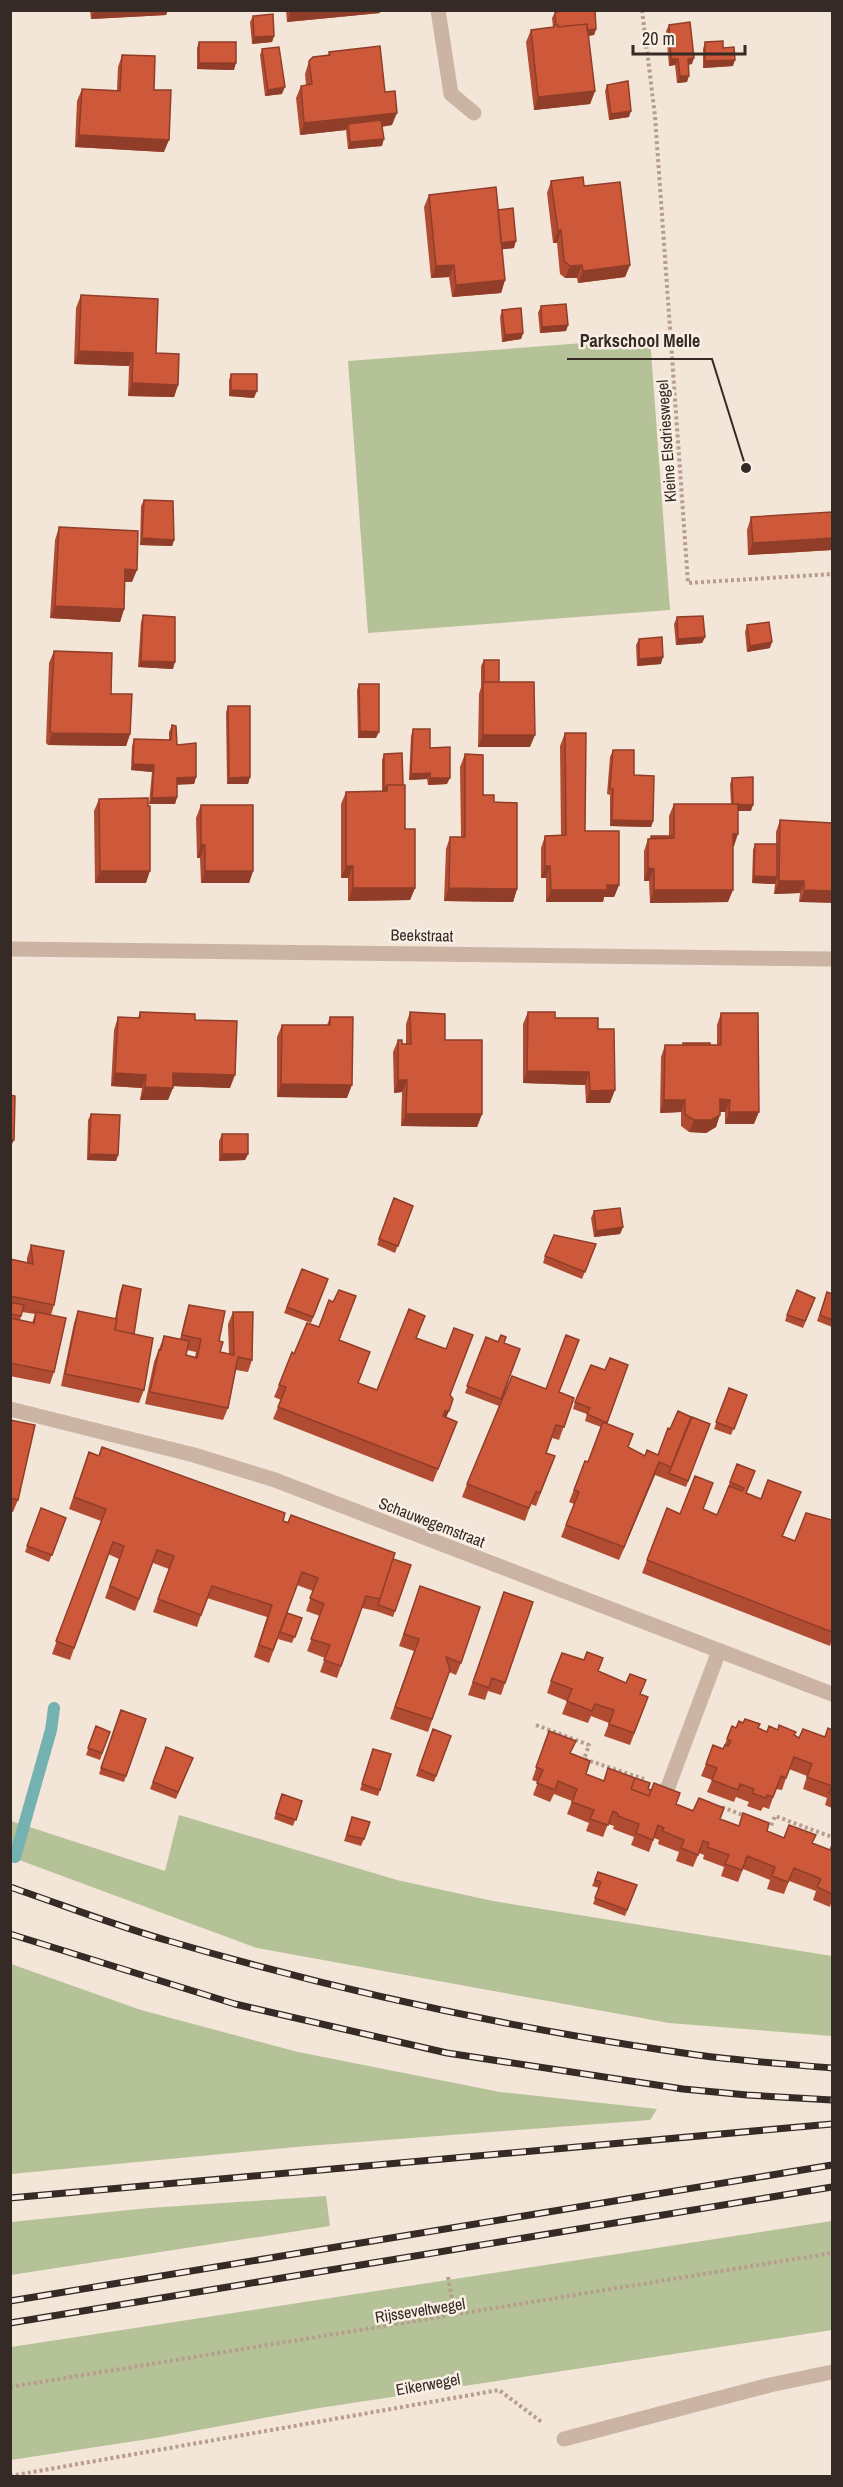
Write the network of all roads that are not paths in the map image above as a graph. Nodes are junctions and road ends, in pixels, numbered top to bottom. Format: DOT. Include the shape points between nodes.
graph roads {
  1 [pos="438,10"];
  2 [pos="474,112"];
  3 [pos="10,949"];
  4 [pos="832,959"];
  5 [pos="10,1409"];
  6 [pos="719,1651"];
  7 [pos="832,1694"];
  8 [pos="668,1787"];
  9 [pos="832,2372"];
  10 [pos="564,2439"];
  1 -- 2 [label="street" via="451,94"];
  3 -- 4 [label="street, Beekstraat"];
  5 -- 6 [label="street, Schauwegemstraat" via="194,1455 275,1480"];
  6 -- 7 [label="street, Schauwegemstraat"];
  6 -- 8 [label="street"];
  9 -- 10 [label="street"];
}
